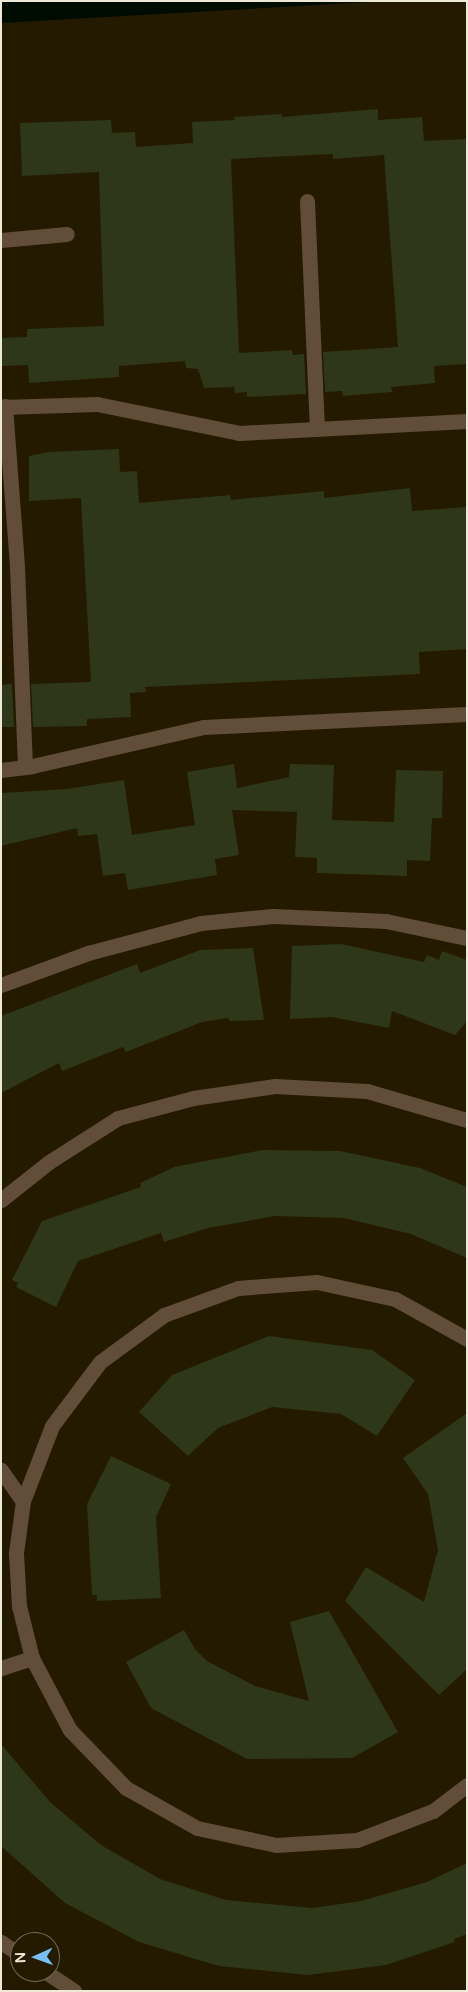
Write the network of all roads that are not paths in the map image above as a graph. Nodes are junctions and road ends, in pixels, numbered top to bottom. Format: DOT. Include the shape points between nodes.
graph roads {
  1 [pos="307,201"];
  2 [pos="67,234"];
  3 [pos="1,240"];
  4 [pos="3,407"];
  5 [pos="467,421"];
  6 [pos="317,428"];
  7 [pos="467,714"];
  8 [pos="25,767"];
  9 [pos="1,770"];
  10 [pos="467,938"];
  11 [pos="1,985"];
  12 [pos="467,1120"];
  13 [pos="1,1200"];
  14 [pos="467,1339"];
  15 [pos="1,1470"];
  16 [pos="23,1500"];
  17 [pos="32,1658"];
  18 [pos="1,1668"];
  19 [pos="467,1785"];
  20 [pos="60,1982"];
  21 [pos="74,1991"];
  1 -- 6 [label="lane"];
  2 -- 3 [label="lane"];
  4 -- 6 [label="lane" via="97,404 239,433"];
  4 -- 8 [label="lane"];
  5 -- 6 [label="lane"];
  7 -- 8 [label="lane" via="203,728"];
  8 -- 9 [label="lane"];
  10 -- 11 [label="lane" via="386,921 264,917 192,926 88,952"];
  12 -- 13 [label="lane" via="367,1091 275,1086 193,1098 118,1118 49,1162"];
  14 -- 16 [label="lane" via="386,1297 317,1282 238,1288 164,1315 100,1362 52,1426"];
  15 -- 16 [label="lane"];
  16 -- 17 [label="lane" via="16,1553 20,1606"];
  17 -- 18 [label="lane"];
  17 -- 19 [label="lane" via="70,1730 126,1788 197,1828 276,1845 357,1840 433,1811"];
  20 -- 21 [label="lane"];
}
